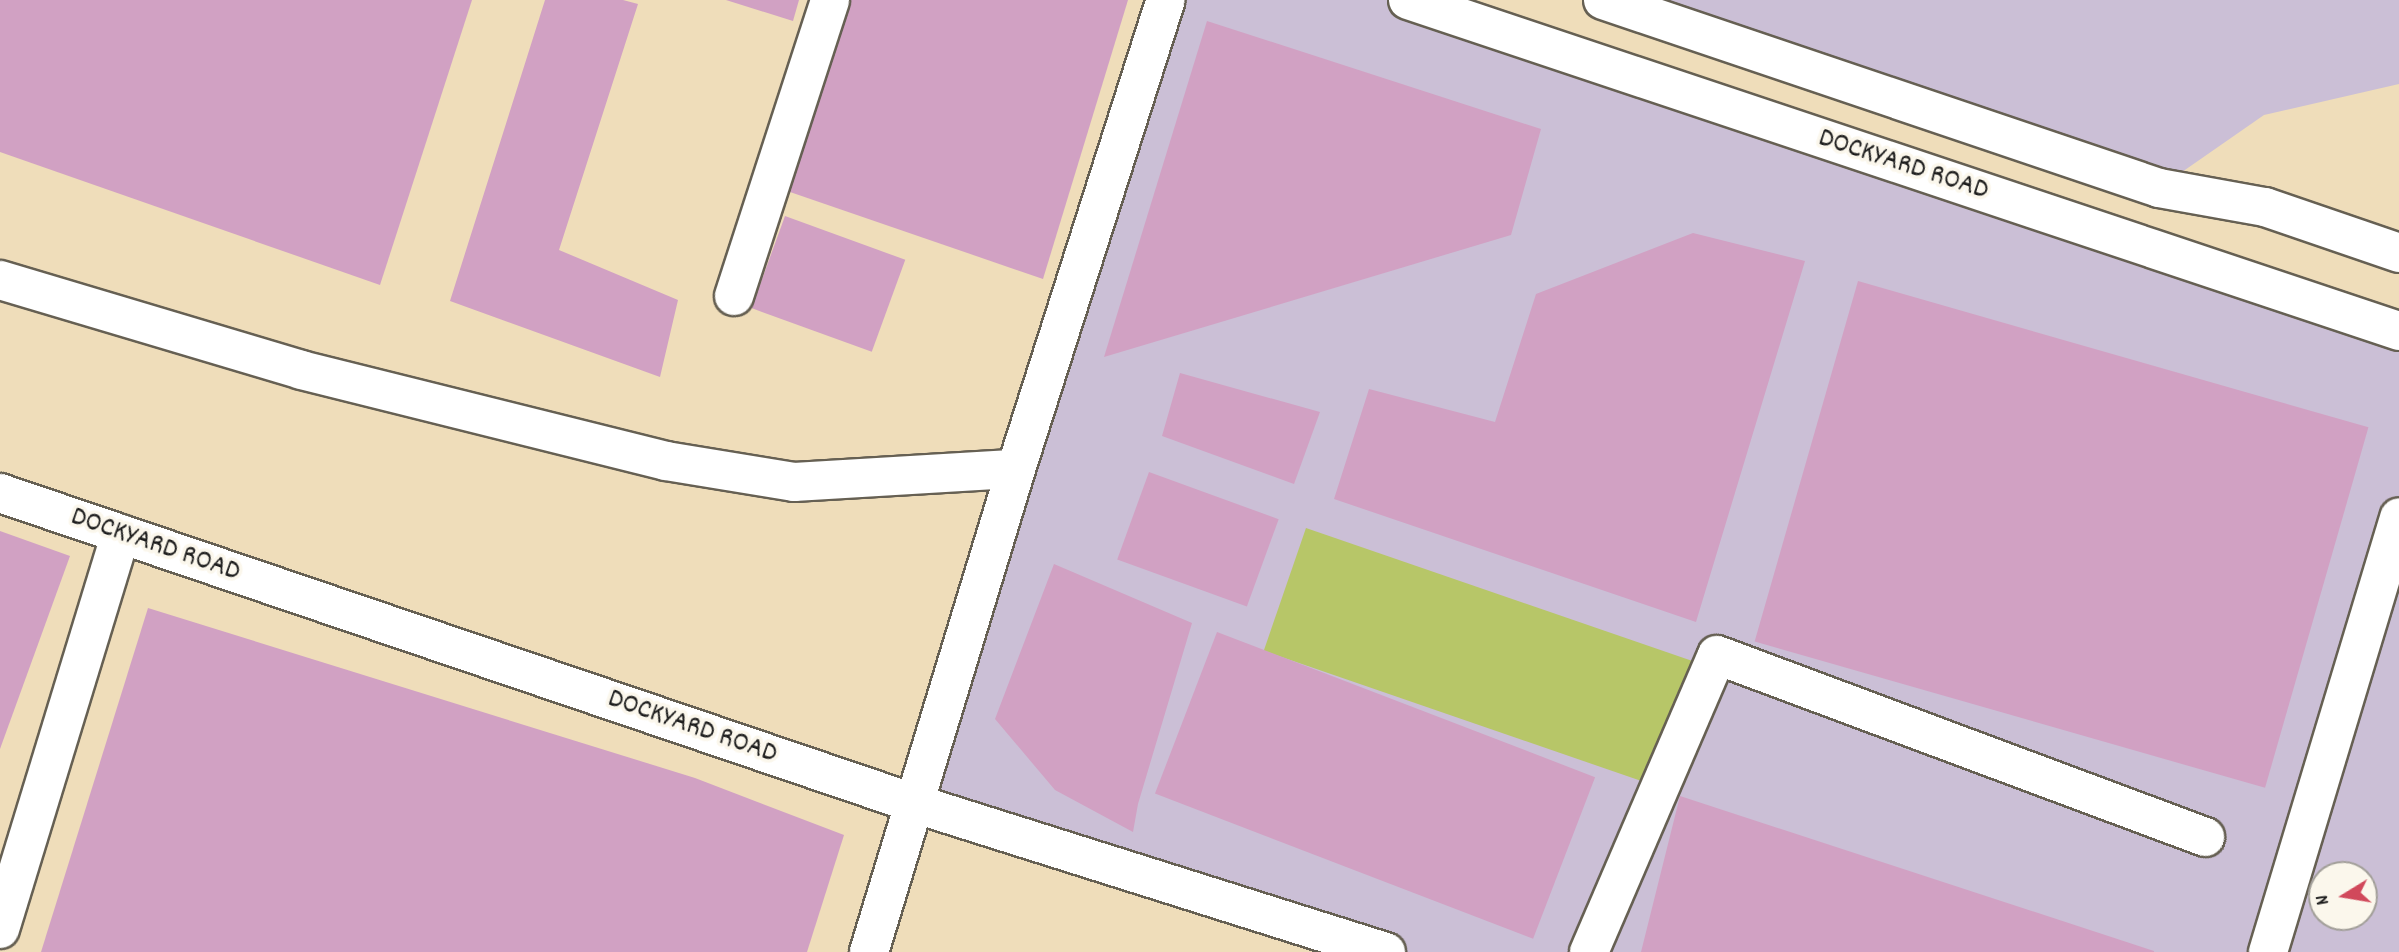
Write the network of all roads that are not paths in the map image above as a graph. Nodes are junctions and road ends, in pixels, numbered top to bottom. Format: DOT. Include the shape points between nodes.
graph roads {
  1 [pos="830,0"];
  2 [pos="1166,0"];
  3 [pos="1408,0"];
  4 [pos="1602,0"];
  5 [pos="2399,253"];
  6 [pos="0,280"];
  7 [pos="734,296"];
  8 [pos="2399,331"];
  9 [pos="1016,469"];
  10 [pos="0,494"];
  11 [pos="2399,517"];
  12 [pos="121,534"];
  13 [pos="913,803"];
  14 [pos="2206,837"];
  15 [pos="0,929"];
  16 [pos="869,952"];
  17 [pos="1386,952"];
  18 [pos="1589,952"];
  19 [pos="2268,952"];
  1 -- 7 [label="street"];
  2 -- 9 [label="street"];
  3 -- 8 [label="street, DOCKYARD ROAD"];
  4 -- 5 [label="street" via="2159,188 2265,207"];
  6 -- 9 [label="street" via="300,370 666,461 794,482"];
  9 -- 13 [label="street"];
  10 -- 12 [label="street, DOCKYARD ROAD"];
  11 -- 19 [label="street"];
  12 -- 13 [label="street, DOCKYARD ROAD"];
  12 -- 15 [label="street"];
  13 -- 16 [label="street"];
  13 -- 17 [label="street, DOCKYARD ROAD"];
  14 -- 18 [label="street" via="1717,655"];
}
